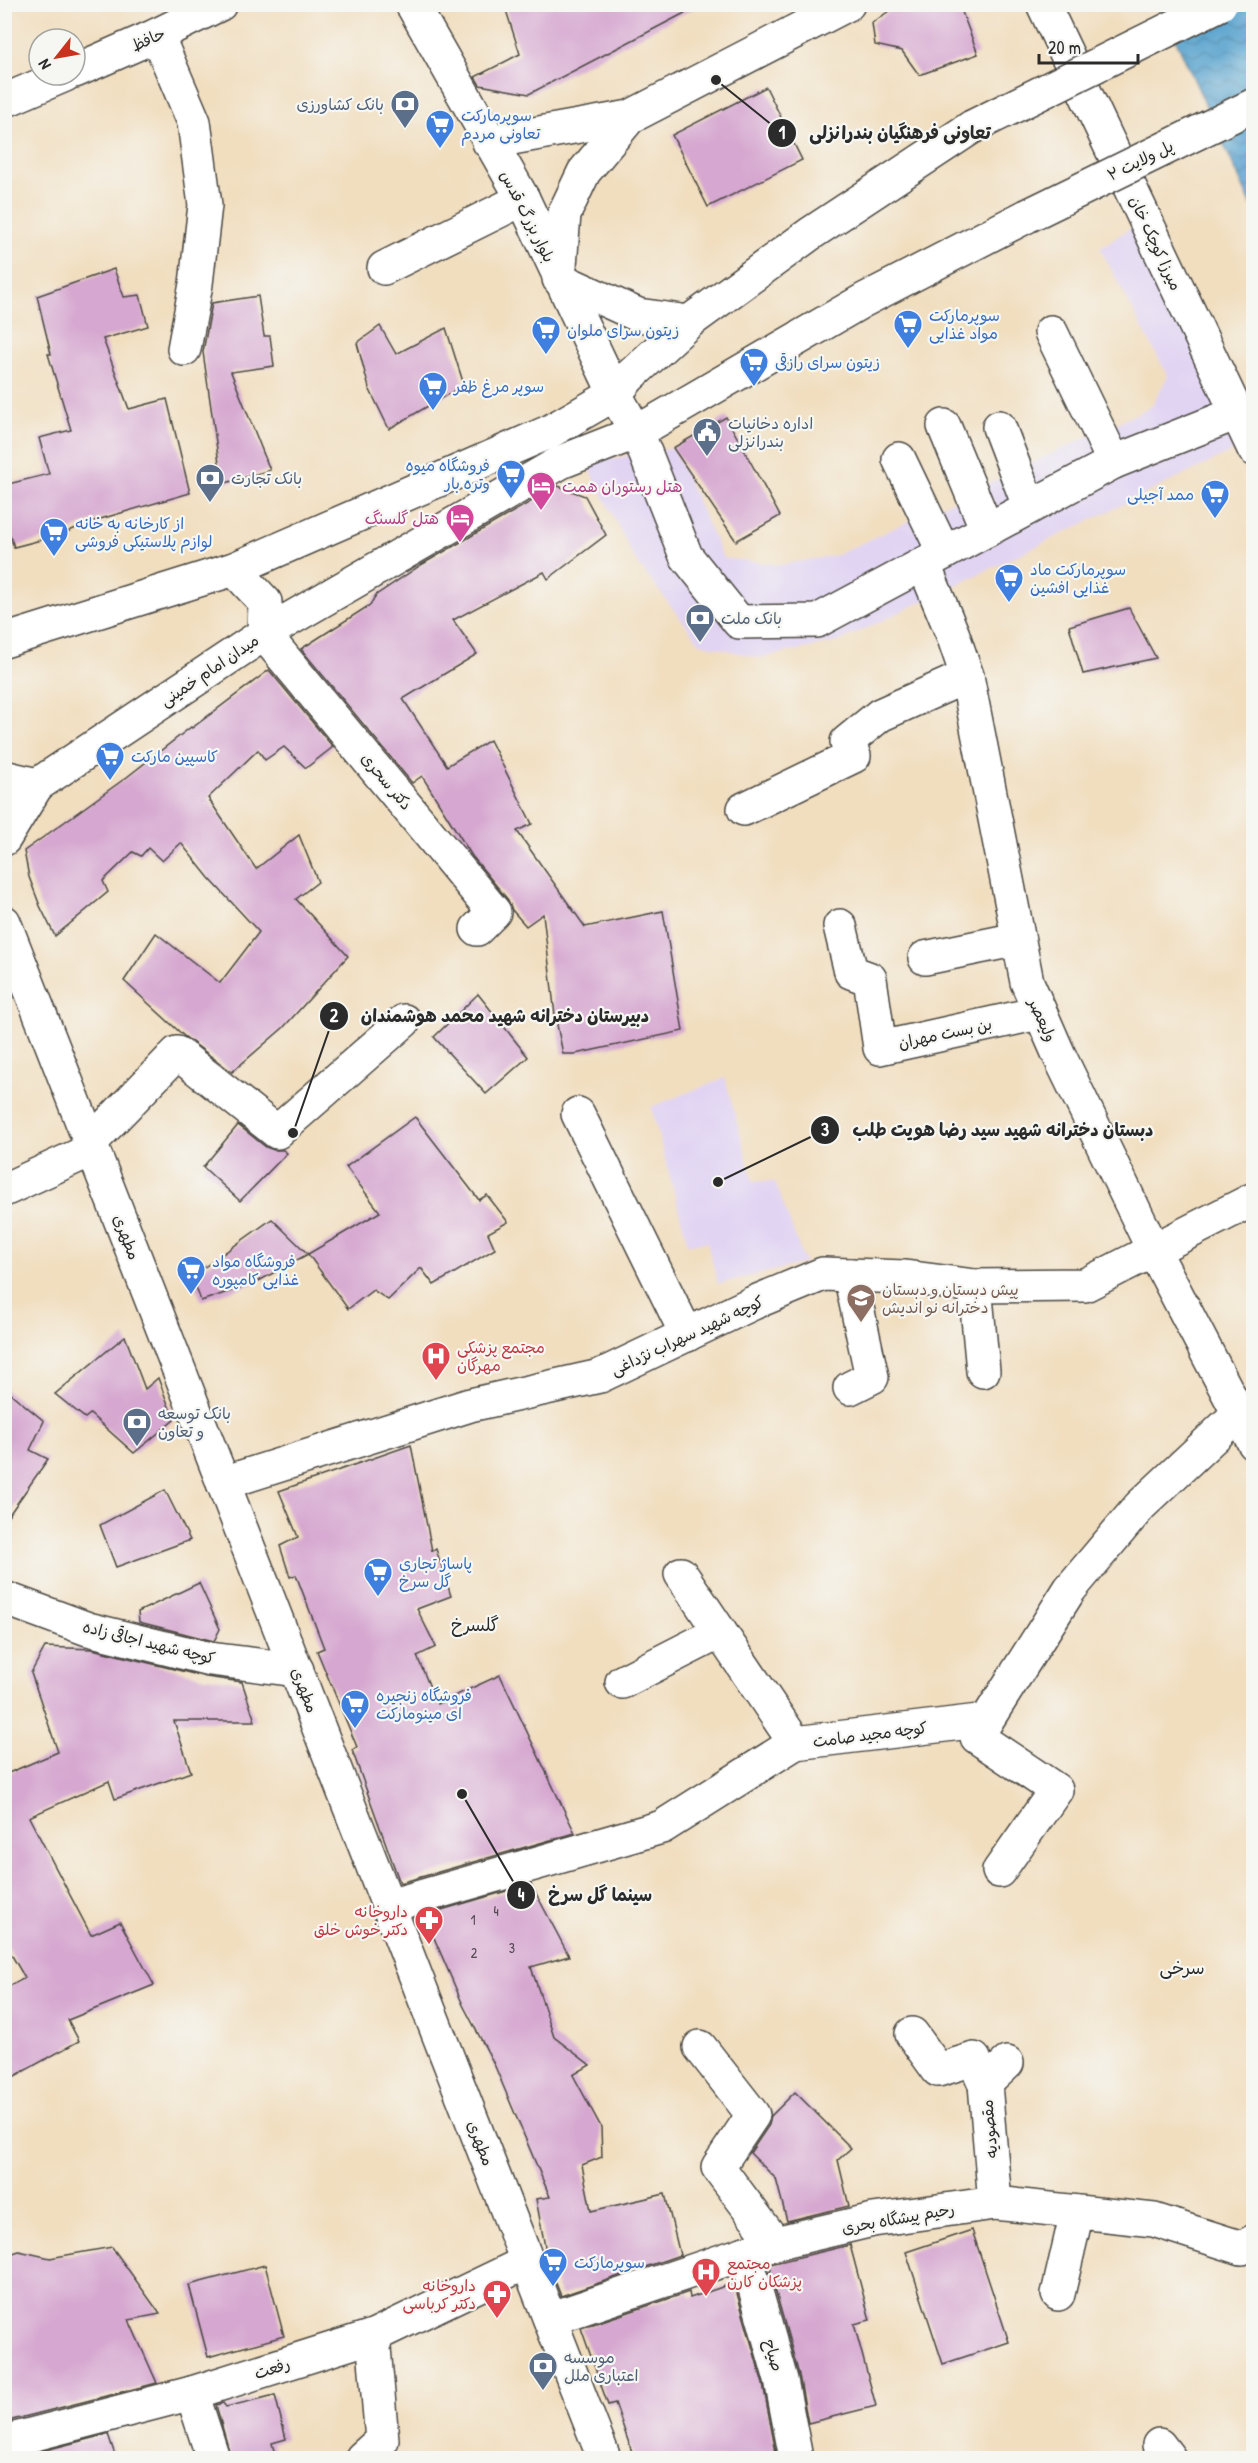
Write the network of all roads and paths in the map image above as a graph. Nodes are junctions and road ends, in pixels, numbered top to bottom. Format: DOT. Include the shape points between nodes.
graph roads {
  1 [pos="220,4"];
  2 [pos="412,4"];
  3 [pos="849,4"];
  4 [pos="1043,4"];
  5 [pos="1220,4"];
  6 [pos="157,35"];
  7 [pos="87,66"];
  8 [pos="37,87"];
  9 [pos="4,101"];
  10 [pos="1254,105"];
  11 [pos="630,117"];
  12 [pos="489,142"];
  13 [pos="523,200"];
  14 [pos="384,268"];
  15 [pos="559,279"];
  16 [pos="689,322"];
  17 [pos="1051,332"];
  18 [pos="184,349"];
  19 [pos="615,394"];
  20 [pos="1237,413"];
  21 [pos="944,426"];
  22 [pos="999,427"];
  23 [pos="636,432"];
  24 [pos="1254,448"];
  25 [pos="899,459"];
  26 [pos="1114,462"];
  27 [pos="1029,506"];
  28 [pos="987,530"];
  29 [pos="934,559"];
  30 [pos="234,569"];
  31 [pos="264,634"];
  32 [pos="4,641"];
  33 [pos="967,676"];
  34 [pos="4,777"];
  35 [pos="37,785"];
  36 [pos="744,809"];
  37 [pos="4,839"];
  38 [pos="4,922"];
  39 [pos="840,926"];
  40 [pos="477,928"];
  41 [pos="1018,939"];
  42 [pos="925,958"];
  43 [pos="1039,1013"];
  44 [pos="404,1021"];
  45 [pos="578,1114"];
  46 [pos="92,1146"];
  47 [pos="4,1190"];
  48 [pos="1254,1199"];
  49 [pos="1154,1251"];
  50 [pos="850,1275"];
  51 [pos="975,1287"];
  52 [pos="687,1335"];
  53 [pos="983,1371"];
  54 [pos="850,1388"];
  55 [pos="1238,1414"];
  56 [pos="1254,1443"];
  57 [pos="223,1483"];
  58 [pos="681,1575"];
  59 [pos="4,1598"];
  60 [pos="720,1632"];
  61 [pos="297,1670"];
  62 [pos="622,1682"];
  63 [pos="987,1720"];
  64 [pos="795,1743"];
  65 [pos="999,1871"];
  66 [pos="389,1906"];
  67 [pos="912,2034"];
  68 [pos="700,2047"];
  69 [pos="995,2203"];
  70 [pos="1077,2212"];
  71 [pos="1254,2241"];
  72 [pos="760,2248"];
  73 [pos="527,2262"];
  74 [pos="1058,2294"];
  75 [pos="550,2319"];
  76 [pos="373,2336"];
  77 [pos="192,2393"];
  78 [pos="4,2442"];
  79 [pos="213,2458"];
  80 [pos="362,2458"];
  81 [pos="604,2458"];
  82 [pos="796,2458"];
  1 -- 6 [label="street, حافظ"];
  2 -- 12 [label="street, بلوار بزرگ قدس"];
  3 -- 11 [label="street"];
  4 -- 20 [label="street, میرزا کوچک خان"];
  5 -- 16 [label="street, bridge" via="972,127 810,234"];
  6 -- 7 [label="street, حافظ"];
  6 -- 18 [label="street" via="194,122 205,206"];
  8 -- 9 [label="street"];
  10 -- 23 [label="street, پل ولایت ۲, bridge" via="864,300"];
  11 -- 12 [label="street"];
  11 -- 15 [label="street" via="584,172 564,213"];
  12 -- 13 [label="street, بلوار بزرگ قدس"];
  13 -- 14 [label="street"];
  13 -- 15 [label="street, بلوار بزرگ قدس"];
  15 -- 16 [label="street" via="638,315"];
  15 -- 19 [label="street, بلوار بزرگ قدس"];
  16 -- 19 [label="street"];
  17 -- 26 [label="street"];
  19 -- 23 [label="street, بلوار بزرگ قدس"];
  19 -- 30 [label="street" via="549,432"];
  20 -- 24 [label="street, میرزا کوچک خان"];
  20 -- 26 [label="street"];
  21 -- 28 [label="street"];
  22 -- 27 [label="street"];
  23 -- 29 [label="street, بلوار بزرگ قدس" via="686,556 739,622 817,621"];
  23 -- 31 [label="street, پل ولایت ۲" via="561,462"];
  25 -- 29 [label="street, ولیعصر"];
  26 -- 27 [label="street"];
  27 -- 28 [label="street"];
  28 -- 29 [label="street"];
  29 -- 33 [label="street, ولیعصر"];
  30 -- 31 [label="street, میدان امام خمینی" via="265,602"];
  30 -- 32 [label="street"];
  31 -- 35 [label="street, میدان امام خمینی"];
  31 -- 40 [label="street, دکتر سحری" via="494,912"];
  33 -- 36 [label="street" via="880,715 847,742 854,756"];
  33 -- 41 [label="street, ولیعصر"];
  34 -- 35 [label="street"];
  35 -- 37 [label="street"];
  38 -- 46 [label="street, مطهری"];
  39 -- 43 [label="street, بن بست مهران" via="851,972 870,979 880,1048"];
  41 -- 42 [label="street"];
  41 -- 43 [label="street, ولیعصر" via="1027,982"];
  43 -- 49 [label="street, ولیعصر"];
  44 -- 46 [label="street" via="276,1132 177,1053"];
  45 -- 52 [label="street"];
  46 -- 47 [label="street"];
  46 -- 57 [label="street, مطهری"];
  48 -- 49 [label="street, کوچه شهید سهراب نژداغی"];
  49 -- 51 [label="street, کوچه شهید سهراب نژداغی" via="1085,1285"];
  49 -- 55 [label="street, ولیعصر"];
  50 -- 51 [label="street, کوچه شهید سهراب نژداغی" via="905,1277"];
  50 -- 52 [label="street, کوچه شهید سهراب نژداغی" via="823,1274"];
  50 -- 54 [label="street" via="872,1377"];
  51 -- 53 [label="street"];
  52 -- 57 [label="street, کوچه شهید سهراب نژداغی" via="600,1376 470,1406"];
  55 -- 56 [label="street, ولیعصر"];
  55 -- 63 [label="street" via="1140,1506 1070,1589"];
  57 -- 61 [label="street, مطهری"];
  58 -- 60 [label="street"];
  59 -- 61 [label="street, کوچه شهید اجاقی زاده" via="88,1629 210,1659"];
  60 -- 62 [label="street"];
  60 -- 64 [label="street"];
  61 -- 66 [label="street, مطهری"];
  63 -- 64 [label="street, کوچه مجید صامت"];
  63 -- 65 [label="street" via="977,1737 1056,1790"];
  64 -- 66 [label="street, کوچه مجید صامت" via="662,1827"];
  66 -- 73 [label="street, مطهری"];
  67 -- 69 [label="street, مقصودیه" via="938,2070 974,2059 996,2073"];
  68 -- 72 [label="street" via="753,2115 718,2167"];
  69 -- 70 [label="street, رحیم پیشگاه بحری"];
  69 -- 72 [label="street, رحیم پیشگاه بحری" via="873,2220"];
  70 -- 71 [label="street, رحیم پیشگاه بحری" via="1154,2220 1242,2248"];
  70 -- 74 [label="street"];
  72 -- 75 [label="street, رحیم پیشگاه بحری"];
  72 -- 82 [label="street, صیاح"];
  73 -- 75 [label="street, مطهری"];
  73 -- 76 [label="street, رفعت"];
  75 -- 81 [label="street, مطهری"];
  76 -- 77 [label="street, رفعت"];
  76 -- 80 [label="street" via="382,2440"];
  77 -- 78 [label="street, رفعت"];
  77 -- 79 [label="street"];
}
